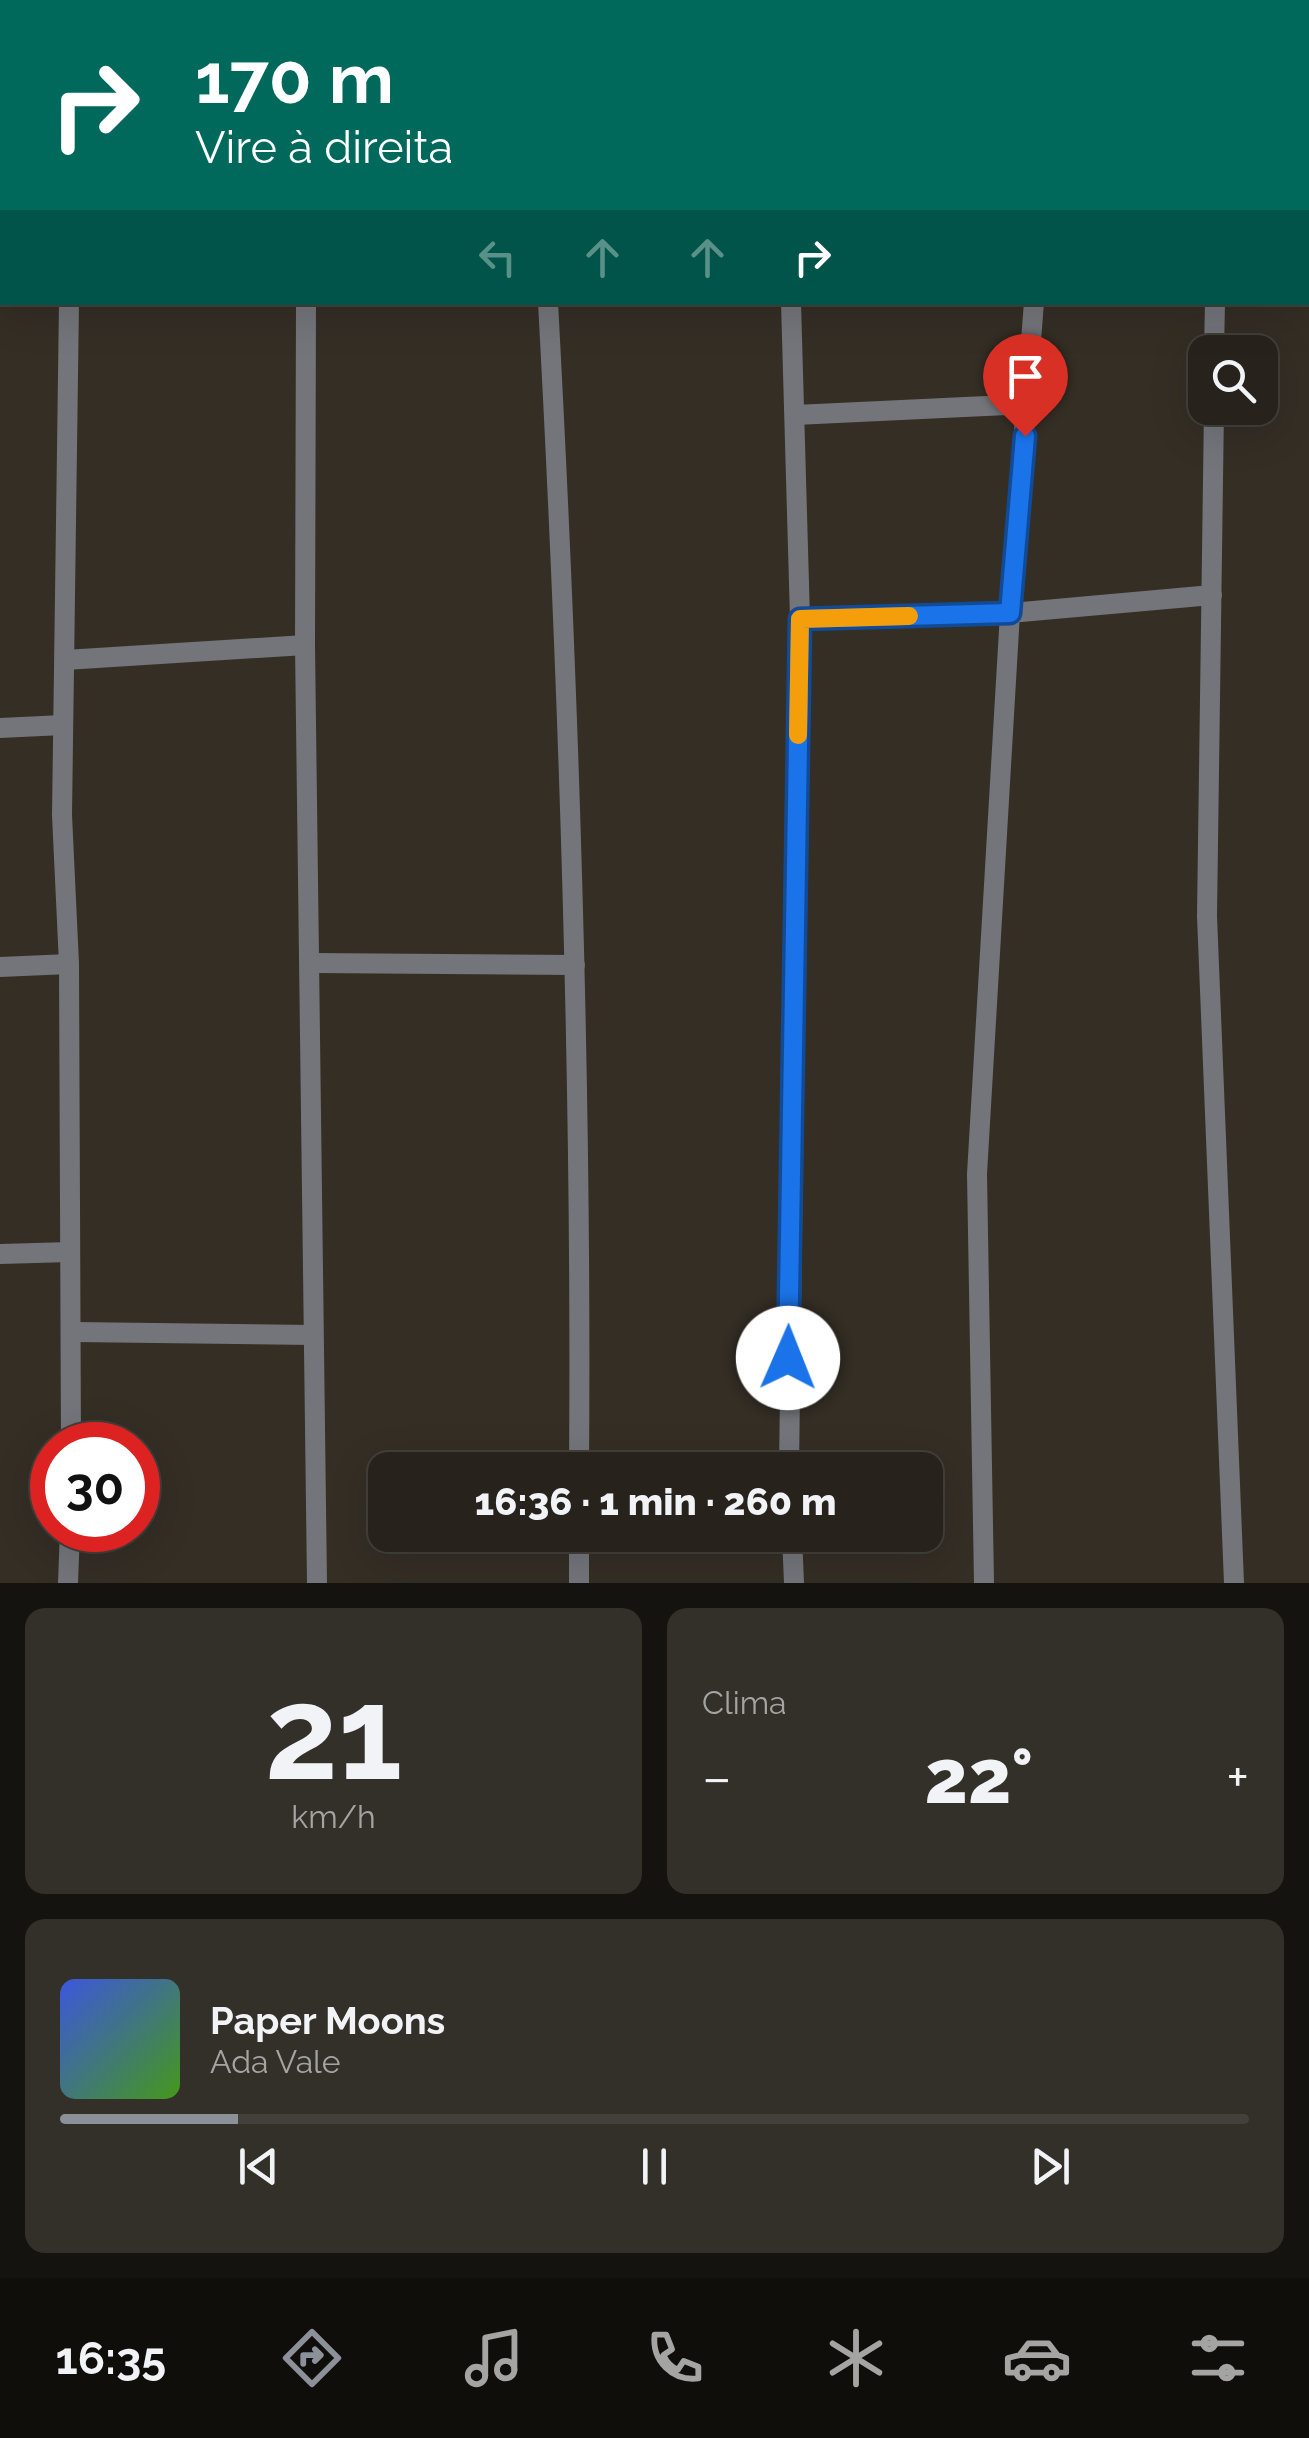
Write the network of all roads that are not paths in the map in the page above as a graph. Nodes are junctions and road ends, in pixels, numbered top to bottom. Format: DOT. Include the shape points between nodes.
graph roads {
  1 [pos="69,305"];
  2 [pos="306,305"];
  3 [pos="548,305"];
  4 [pos="791,305"];
  5 [pos="1034,305"];
  6 [pos="1215,305"];
  7 [pos="1214,335"];
  8 [pos="1027,404"];
  9 [pos="794,415"];
  10 [pos="1214,425"];
  11 [pos="1212,595"];
  12 [pos="1010,613"];
  13 [pos="800,619"];
  14 [pos="304,645"];
  15 [pos="65,660"];
  16 [pos="63,725"];
  17 [pos="0,728"];
  18 [pos="312,963"];
  19 [pos="69,964"];
  20 [pos="575,965"];
  21 [pos="0,967"];
  22 [pos="70,1252"];
  23 [pos="0,1254"];
  24 [pos="74,1332"];
  25 [pos="313,1335"];
  26 [pos="72,1422"];
  27 [pos="579,1452"];
  28 [pos="789,1452"];
  29 [pos="69,1552"];
  30 [pos="579,1552"];
  31 [pos="793,1552"];
  32 [pos="68,1583"];
  33 [pos="317,1583"];
  34 [pos="578,1583"];
  35 [pos="794,1583"];
  36 [pos="984,1583"];
  37 [pos="1234,1583"];
  1 -- 15 [label="street"];
  2 -- 14 [label="street"];
  3 -- 20 [label="street"];
  4 -- 9 [label="street"];
  5 -- 8 [label="street"];
  6 -- 7 [label="street"];
  8 -- 9 [label="street"];
  8 -- 12 [label="street"];
  9 -- 13 [label="street"];
  10 -- 11 [label="street"];
  11 -- 12 [label="street"];
  11 -- 37 [label="street" via="1207,916"];
  12 -- 13 [label="street"];
  12 -- 36 [label="street" via="976,1174"];
  13 -- 28 [label="street"];
  14 -- 15 [label="street"];
  14 -- 18 [label="street"];
  15 -- 16 [label="street"];
  16 -- 17 [label="street"];
  16 -- 19 [label="street"];
  18 -- 20 [label="street"];
  18 -- 25 [label="street"];
  19 -- 21 [label="street"];
  19 -- 22 [label="street"];
  20 -- 27 [label="street"];
  22 -- 23 [label="street"];
  22 -- 24 [label="street"];
  24 -- 25 [label="street"];
  24 -- 26 [label="street"];
  25 -- 33 [label="street"];
  29 -- 32 [label="street"];
  30 -- 34 [label="street"];
  31 -- 35 [label="street"];
}
